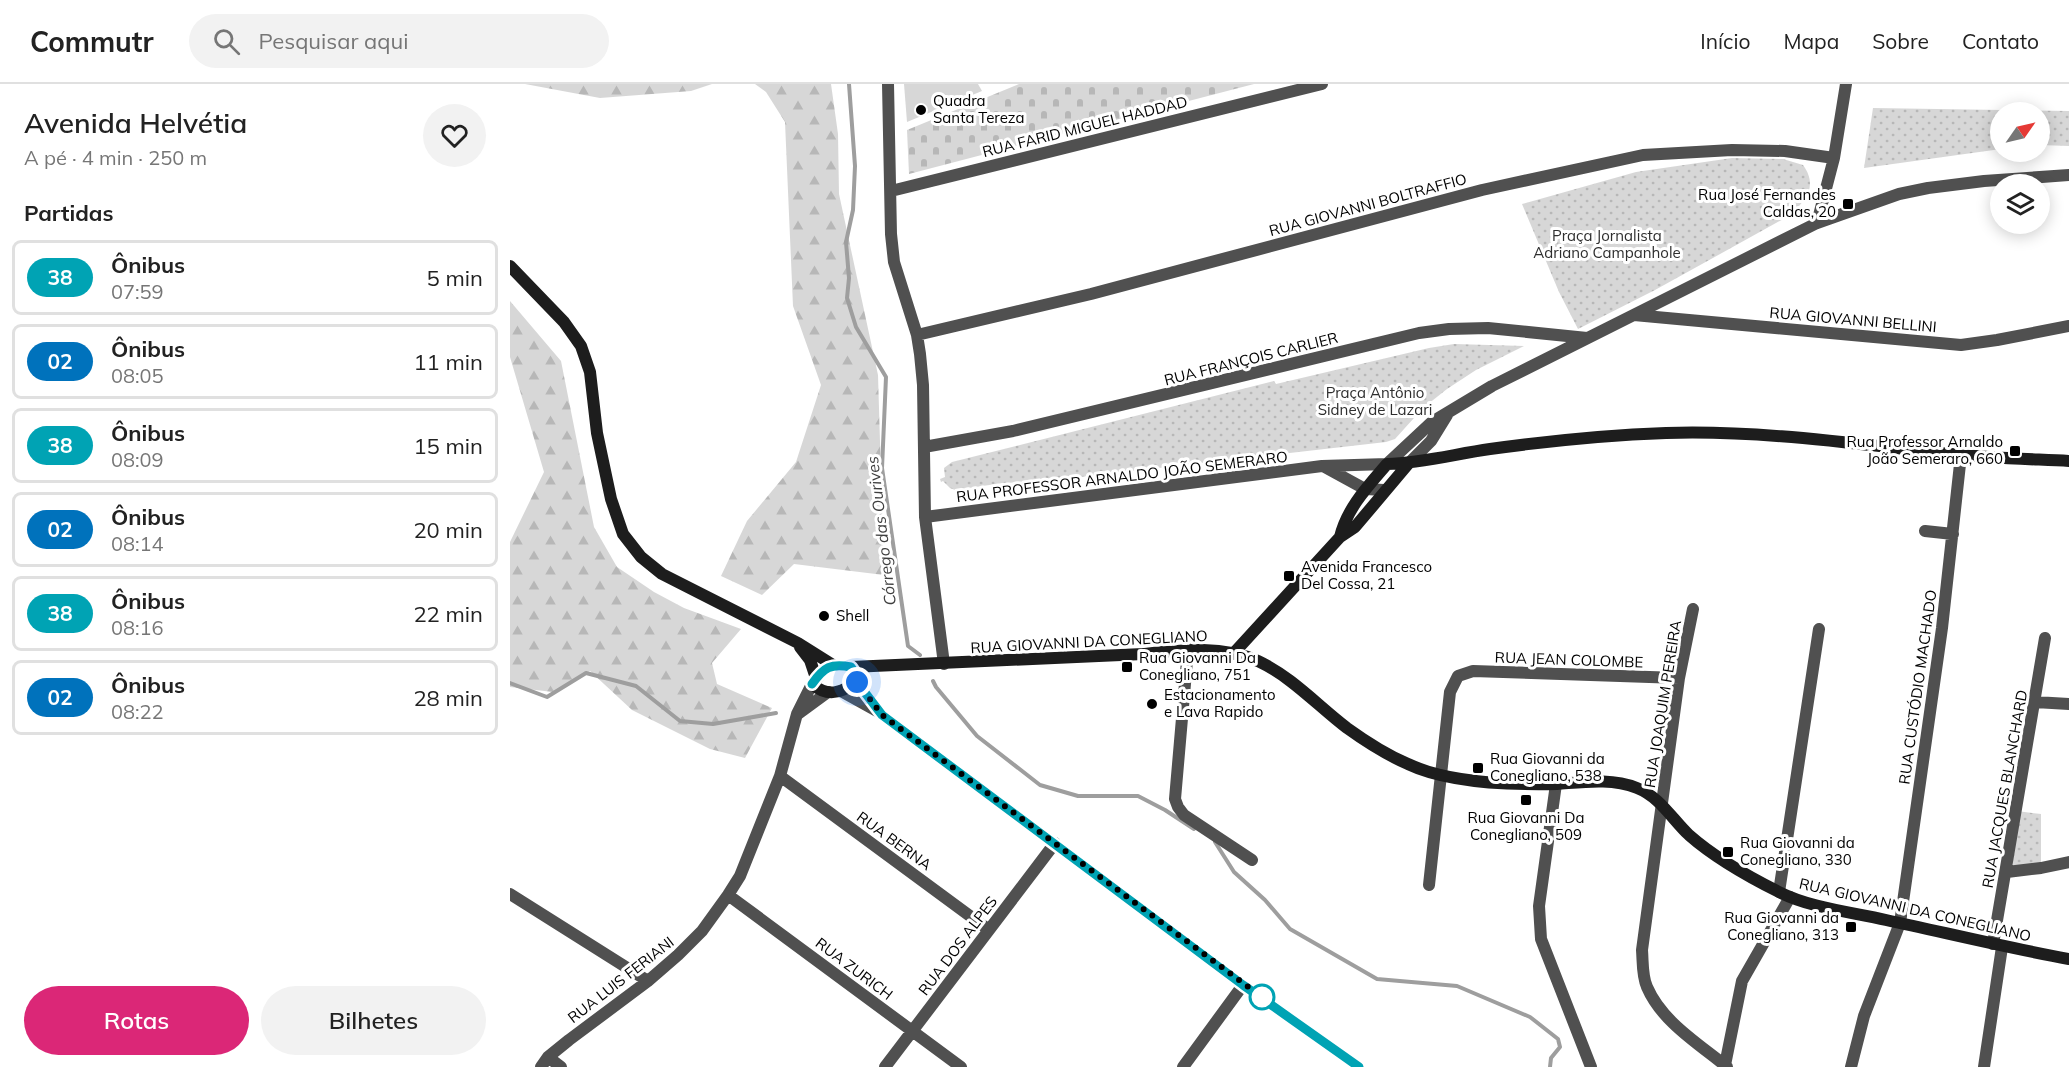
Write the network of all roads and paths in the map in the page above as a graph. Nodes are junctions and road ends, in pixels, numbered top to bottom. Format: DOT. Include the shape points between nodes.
graph roads {
  1 [pos="888,84"];
  2 [pos="1322,84"];
  3 [pos="1846,84"];
  4 [pos="1834,158"];
  5 [pos="2069,175"];
  6 [pos="891,191"];
  7 [pos="1817,223"];
  8 [pos="510,266"];
  9 [pos="1633,315"];
  10 [pos="2069,326"];
  11 [pos="916,335"];
  12 [pos="1587,338"];
  13 [pos="1450,411"];
  14 [pos="924,447"];
  15 [pos="1961,455"];
  16 [pos="2069,461"];
  17 [pos="1409,463"];
  18 [pos="1387,464"];
  19 [pos="1322,466"];
  20 [pos="1365,489"];
  21 [pos="1384,490"];
  22 [pos="925,517"];
  23 [pos="1925,531"];
  24 [pos="1953,534"];
  25 [pos="1340,537"];
  26 [pos="1693,609"];
  27 [pos="1819,629"];
  28 [pos="2045,638"];
  29 [pos="798,643"];
  30 [pos="1188,649"];
  31 [pos="1233,654"];
  32 [pos="944,664"];
  33 [pos="833,665"];
  34 [pos="855,675"];
  35 [pos="1679,678"];
  36 [pos="814,681"];
  37 [pos="841,691"];
  38 [pos="828,692"];
  39 [pos="2035,702"];
  40 [pos="2069,704"];
  41 [pos="797,714"];
  42 [pos="882,715"];
  43 [pos="1441,774"];
  44 [pos="780,776"];
  45 [pos="1556,784"];
  46 [pos="1662,804"];
  47 [pos="1054,843"];
  48 [pos="1252,860"];
  49 [pos="2069,862"];
  50 [pos="2007,872"];
  51 [pos="1429,885"];
  52 [pos="510,894"];
  53 [pos="1785,894"];
  54 [pos="728,895"];
  55 [pos="1900,923"];
  56 [pos="989,930"];
  57 [pos="1998,946"];
  58 [pos="2069,959"];
  59 [pos="648,981"];
  60 [pos="1243,985"];
  61 [pos="911,1031"];
  62 [pos="544,1062"];
  63 [pos="1726,1066"];
  64 [pos="561,1067"];
  65 [pos="885,1067"];
  66 [pos="961,1067"];
  67 [pos="1183,1067"];
  68 [pos="1359,1067"];
  69 [pos="1591,1067"];
  70 [pos="1851,1067"];
  71 [pos="1984,1067"];
  1 -- 6 [label="street"];
  2 -- 6 [label="street, RUA FARID MIGUEL HADDAD"];
  3 -- 4 [label="street"];
  4 -- 7 [label="street"];
  4 -- 11 [label="street, RUA GIOVANNI BOLTRAFFIO" via="1785,151 1643,154 1482,190 1091,294"];
  5 -- 7 [label="street" via="1928,188"];
  6 -- 11 [label="street" via="894,262"];
  7 -- 9 [label="street"];
  8 -- 29 [label="main road" via="564,321 581,346 590,372 597,433 611,499 623,534 641,557 662,574"];
  9 -- 10 [label="street, RUA GIOVANNI BELLINI" via="1961,345"];
  9 -- 12 [label="street"];
  11 -- 14 [label="street" via="923,385"];
  12 -- 13 [label="street"];
  12 -- 14 [label="street, RUA FRANÇOIS CARLIER" via="1488,328 1419,333 1013,431"];
  13 -- 17 [label="street" via="1431,441"];
  13 -- 18 [label="street" via="1419,432"];
  14 -- 22 [label="street"];
  15 -- 16 [label="main road, RUA PROFESSOR ARNALDO JOÃO SEMERARO"];
  15 -- 17 [label="main road, RUA PROFESSOR ARNALDO JOÃO SEMERARO" via="1796,436 1666,433 1589,437"];
  15 -- 24 [label="street, RUA CUSTÓDIO MACHADO"];
  17 -- 18 [label="main road, RUA PROFESSOR ARNALDO JOÃO SEMERARO"];
  17 -- 21 [label="main road"];
  18 -- 19 [label="street, RUA PROFESSOR ARNALDO JOÃO SEMERARO"];
  18 -- 20 [label="main road"];
  19 -- 20 [label="street"];
  19 -- 22 [label="street, RUA PROFESSOR ARNALDO JOÃO SEMERARO"];
  20 -- 21 [label="street"];
  20 -- 25 [label="main road" via="1344,522"];
  21 -- 25 [label="main road" via="1355,527"];
  22 -- 32 [label="street"];
  23 -- 24 [label="street"];
  24 -- 55 [label="street, RUA CUSTÓDIO MACHADO"];
  25 -- 31 [label="main road"];
  26 -- 35 [label="street, RUA JOAQUIM PEREIRA"];
  27 -- 53 [label="street"];
  28 -- 39 [label="street, RUA JACQUES BLANCHARD"];
  29 -- 33 [label="main road"];
  29 -- 36 [label="main road" via="810,660"];
  30 -- 31 [label="main road, RUA GIOVANNI DA CONEGLIANO"];
  30 -- 32 [label="main road, RUA GIOVANNI DA CONEGLIANO"];
  30 -- 48 [label="street" via="1175,799 1184,814"];
  31 -- 43 [label="main road, RUA GIOVANNI DA CONEGLIANO" via="1257,661 1287,679 1348,729 1383,751 1409,765"];
  32 -- 34 [label="main road, RUA GIOVANNI DA CONEGLIANO" via="893,666"];
  33 -- 34 [label="main road"];
  33 -- 36 [label="main road"];
  34 -- 37 [label="main road"];
  34 -- 42 [label="street"];
  35 -- 43 [label="street, RUA JEAN COLOMBE" via="1473,672 1458,676 1450,692"];
  35 -- 46 [label="street, RUA JOAQUIM PEREIRA"];
  36 -- 38 [label="main road" via="820,691"];
  36 -- 41 [label="street, RUA LUIS FERIANI"];
  37 -- 38 [label="main road"];
  37 -- 42 [label="street"];
  38 -- 41 [label="street"];
  39 -- 40 [label="street"];
  39 -- 50 [label="street, RUA JACQUES BLANCHARD"];
  41 -- 44 [label="street, RUA LUIS FERIANI"];
  42 -- 47 [label="street"];
  43 -- 45 [label="main road, RUA GIOVANNI DA CONEGLIANO" via="1488,782"];
  43 -- 51 [label="street"];
  44 -- 54 [label="street, RUA LUIS FERIANI" via="741,876"];
  44 -- 56 [label="street, RUA BERNA"];
  45 -- 46 [label="main road, RUA GIOVANNI DA CONEGLIANO" via="1617,782 1640,789"];
  45 -- 69 [label="street" via="1539,906 1541,939"];
  46 -- 53 [label="main road, RUA GIOVANNI DA CONEGLIANO" via="1688,834 1722,861"];
  46 -- 63 [label="street, RUA JOAQUIM PEREIRA" via="1642,950 1647,987 1671,1020"];
  47 -- 56 [label="street, RUA DOS ALPES"];
  47 -- 60 [label="street"];
  49 -- 50 [label="street"];
  50 -- 57 [label="street, RUA JACQUES BLANCHARD"];
  52 -- 59 [label="street"];
  53 -- 55 [label="main road, RUA GIOVANNI DA CONEGLIANO"];
  53 -- 63 [label="street" via="1742,981"];
  54 -- 59 [label="street, RUA LUIS FERIANI" via="702,931"];
  54 -- 61 [label="street, RUA ZURICH"];
  55 -- 57 [label="main road, RUA GIOVANNI DA CONEGLIANO"];
  55 -- 70 [label="street, RUA CUSTÓDIO MACHADO" via="1864,1016"];
  56 -- 61 [label="street, RUA DOS ALPES"];
  57 -- 58 [label="main road, RUA GIOVANNI DA CONEGLIANO"];
  57 -- 71 [label="street, RUA JACQUES BLANCHARD"];
  59 -- 62 [label="street, RUA LUIS FERIANI"];
  60 -- 67 [label="street"];
  60 -- 68 [label="street"];
  61 -- 65 [label="street, RUA DOS ALPES"];
  61 -- 66 [label="street, RUA ZURICH"];
  62 -- 64 [label="street"];
}
